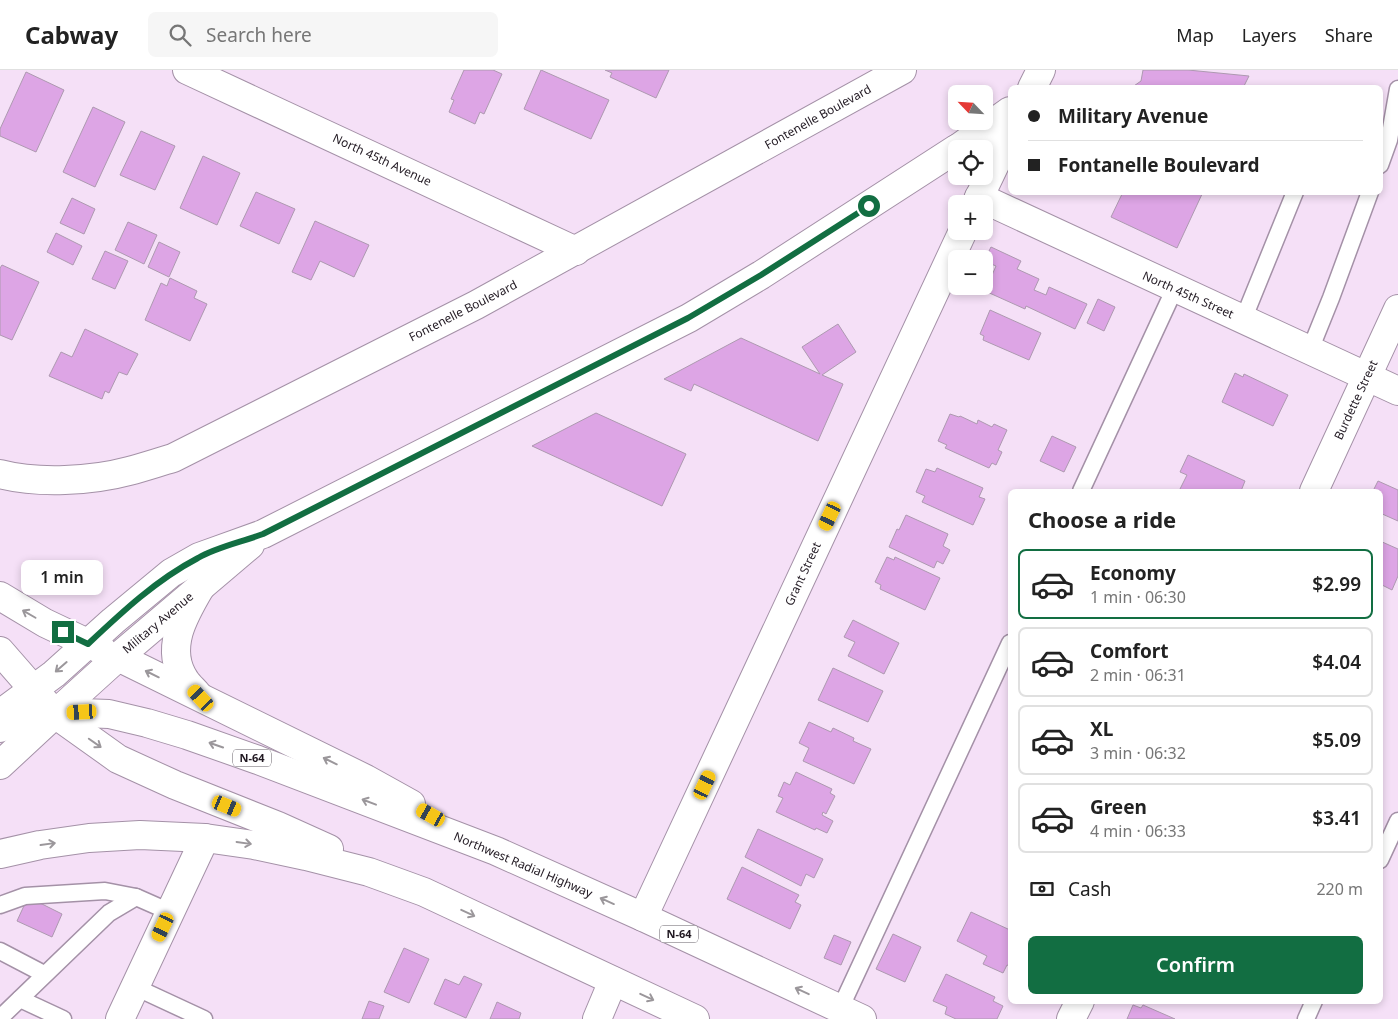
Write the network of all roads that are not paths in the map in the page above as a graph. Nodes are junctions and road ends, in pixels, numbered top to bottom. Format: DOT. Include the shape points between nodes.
graph roads {
  1 [pos="188,70"];
  2 [pos="902,70"];
  3 [pos="1041,70"];
  4 [pos="1034,85"];
  5 [pos="1391,96"];
  6 [pos="1008,113"];
  7 [pos="1008,137"];
  8 [pos="969,140"];
  9 [pos="948,154"];
  10 [pos="1383,157"];
  11 [pos="979,195"];
  12 [pos="1294,195"];
  13 [pos="1369,195"];
  14 [pos="993,207"];
  15 [pos="959,240"];
  16 [pos="576,251"];
  17 [pos="1175,288"];
  18 [pos="1398,309"];
  19 [pos="1244,320"];
  20 [pos="1310,350"];
  21 [pos="1367,377"];
  22 [pos="1398,391"];
  23 [pos="0,474"];
  24 [pos="1081,489"];
  25 [pos="1315,489"];
  26 [pos="263,534"];
  27 [pos="200,588"];
  28 [pos="0,596"];
  29 [pos="88,644"];
  30 [pos="1008,648"];
  31 [pos="0,651"];
  32 [pos="118,657"];
  33 [pos="33,690"];
  34 [pos="201,698"];
  35 [pos="0,714"];
  36 [pos="55,714"];
  37 [pos="0,728"];
  38 [pos="0,765"];
  39 [pos="1398,821"];
  40 [pos="205,838"];
  41 [pos="496,851"];
  42 [pos="0,854"];
  43 [pos="1383,854"];
  44 [pos="424,892"];
  45 [pos="136,897"];
  46 [pos="0,905"];
  47 [pos="170,912"];
  48 [pos="643,917"];
  49 [pos="0,951"];
  50 [pos="44,974"];
  51 [pos="614,981"];
  52 [pos="135,987"];
  53 [pos="20,999"];
  54 [pos="1078,1004"];
  55 [pos="1313,1004"];
  56 [pos="851,1014"];
  57 [pos="0,1018"];
  58 [pos="63,1019"];
  59 [pos="120,1019"];
  60 [pos="204,1019"];
  61 [pos="597,1019"];
  62 [pos="695,1019"];
  63 [pos="1071,1019"];
  64 [pos="1306,1019"];
  1 -- 16 [label="main road, North 45th Avenue"];
  2 -- 16 [label="main road, Fontenelle Boulevard"];
  3 -- 4 [label="main road"];
  5 -- 10 [label="lane" via="1389,140"];
  6 -- 8 [label="main road, Military Avenue"];
  7 -- 11 [label="main road"];
  9 -- 26 [label="main road, Military Avenue" via="769,270 688,318"];
  12 -- 19 [label="lane"];
  13 -- 20 [label="lane"];
  14 -- 17 [label="main road, North 45th Street"];
  15 -- 48 [label="main road, Grant Street"];
  16 -- 23 [label="main road, Fontenelle Boulevard" via="173,458 127,472 78,479 30,480"];
  17 -- 19 [label="main road, North 45th Street"];
  17 -- 24 [label="lane"];
  18 -- 21 [label="main road, Burdette Street"];
  19 -- 20 [label="main road, North 45th Street"];
  20 -- 21 [label="main road, North 45th Street"];
  21 -- 22 [label="main road, North 45th Street"];
  21 -- 25 [label="main road, Burdette Street"];
  26 -- 27 [label="main road, Military Avenue"];
  26 -- 29 [label="main road, Military Avenue" via="200,557 171,574"];
  27 -- 32 [label="main road, Military Avenue"];
  27 -- 34 [label="main road" via="182,621 176,638 176,655 185,681"];
  29 -- 28 [label="main road, one-way"];
  29 -- 32 [label="main road"];
  29 -- 33 [label="main road, Military Avenue, one-way"];
  30 -- 56 [label="lane"];
  31 -- 33 [label="main road"];
  34 -- 32 [label="main road, one-way"];
  32 -- 36 [label="main road, Military Avenue"];
  33 -- 35 [label="main road, Military Avenue"];
  33 -- 36 [label="main road"];
  41 -- 34 [label="main road, one-way" via="366,779"];
  36 -- 37 [label="main road, Northwest Radial Highway / N-64"];
  36 -- 38 [label="main road, Military Avenue"];
  41 -- 36 [label="main road, Northwest Radial Highway / N-64, one-way" via="258,760 147,723 109,714"];
  36 -- 44 [label="main road, one-way" via="118,759"];
  39 -- 43 [label="lane"];
  42 -- 40 [label="main road, one-way" via="89,838 140,835"];
  40 -- 44 [label="main road, one-way" via="254,844 306,856 369,872"];
  40 -- 47 [label="main road"];
  48 -- 41 [label="main road, Northwest Radial Highway / N-64, one-way"];
  44 -- 51 [label="main road, one-way"];
  45 -- 46 [label="lane" via="105,892 25,896"];
  45 -- 47 [label="lane"];
  45 -- 50 [label="lane" via="109,913"];
  47 -- 52 [label="main road"];
  56 -- 48 [label="main road, Northwest Radial Highway / N-64, one-way"];
  49 -- 50 [label="lane"];
  50 -- 53 [label="lane"];
  51 -- 61 [label="main road"];
  51 -- 62 [label="main road, one-way"];
  52 -- 59 [label="main road"];
  52 -- 60 [label="lane"];
  53 -- 57 [label="lane"];
  53 -- 58 [label="lane"];
  54 -- 63 [label="main road"];
  55 -- 64 [label="lane"];
}
